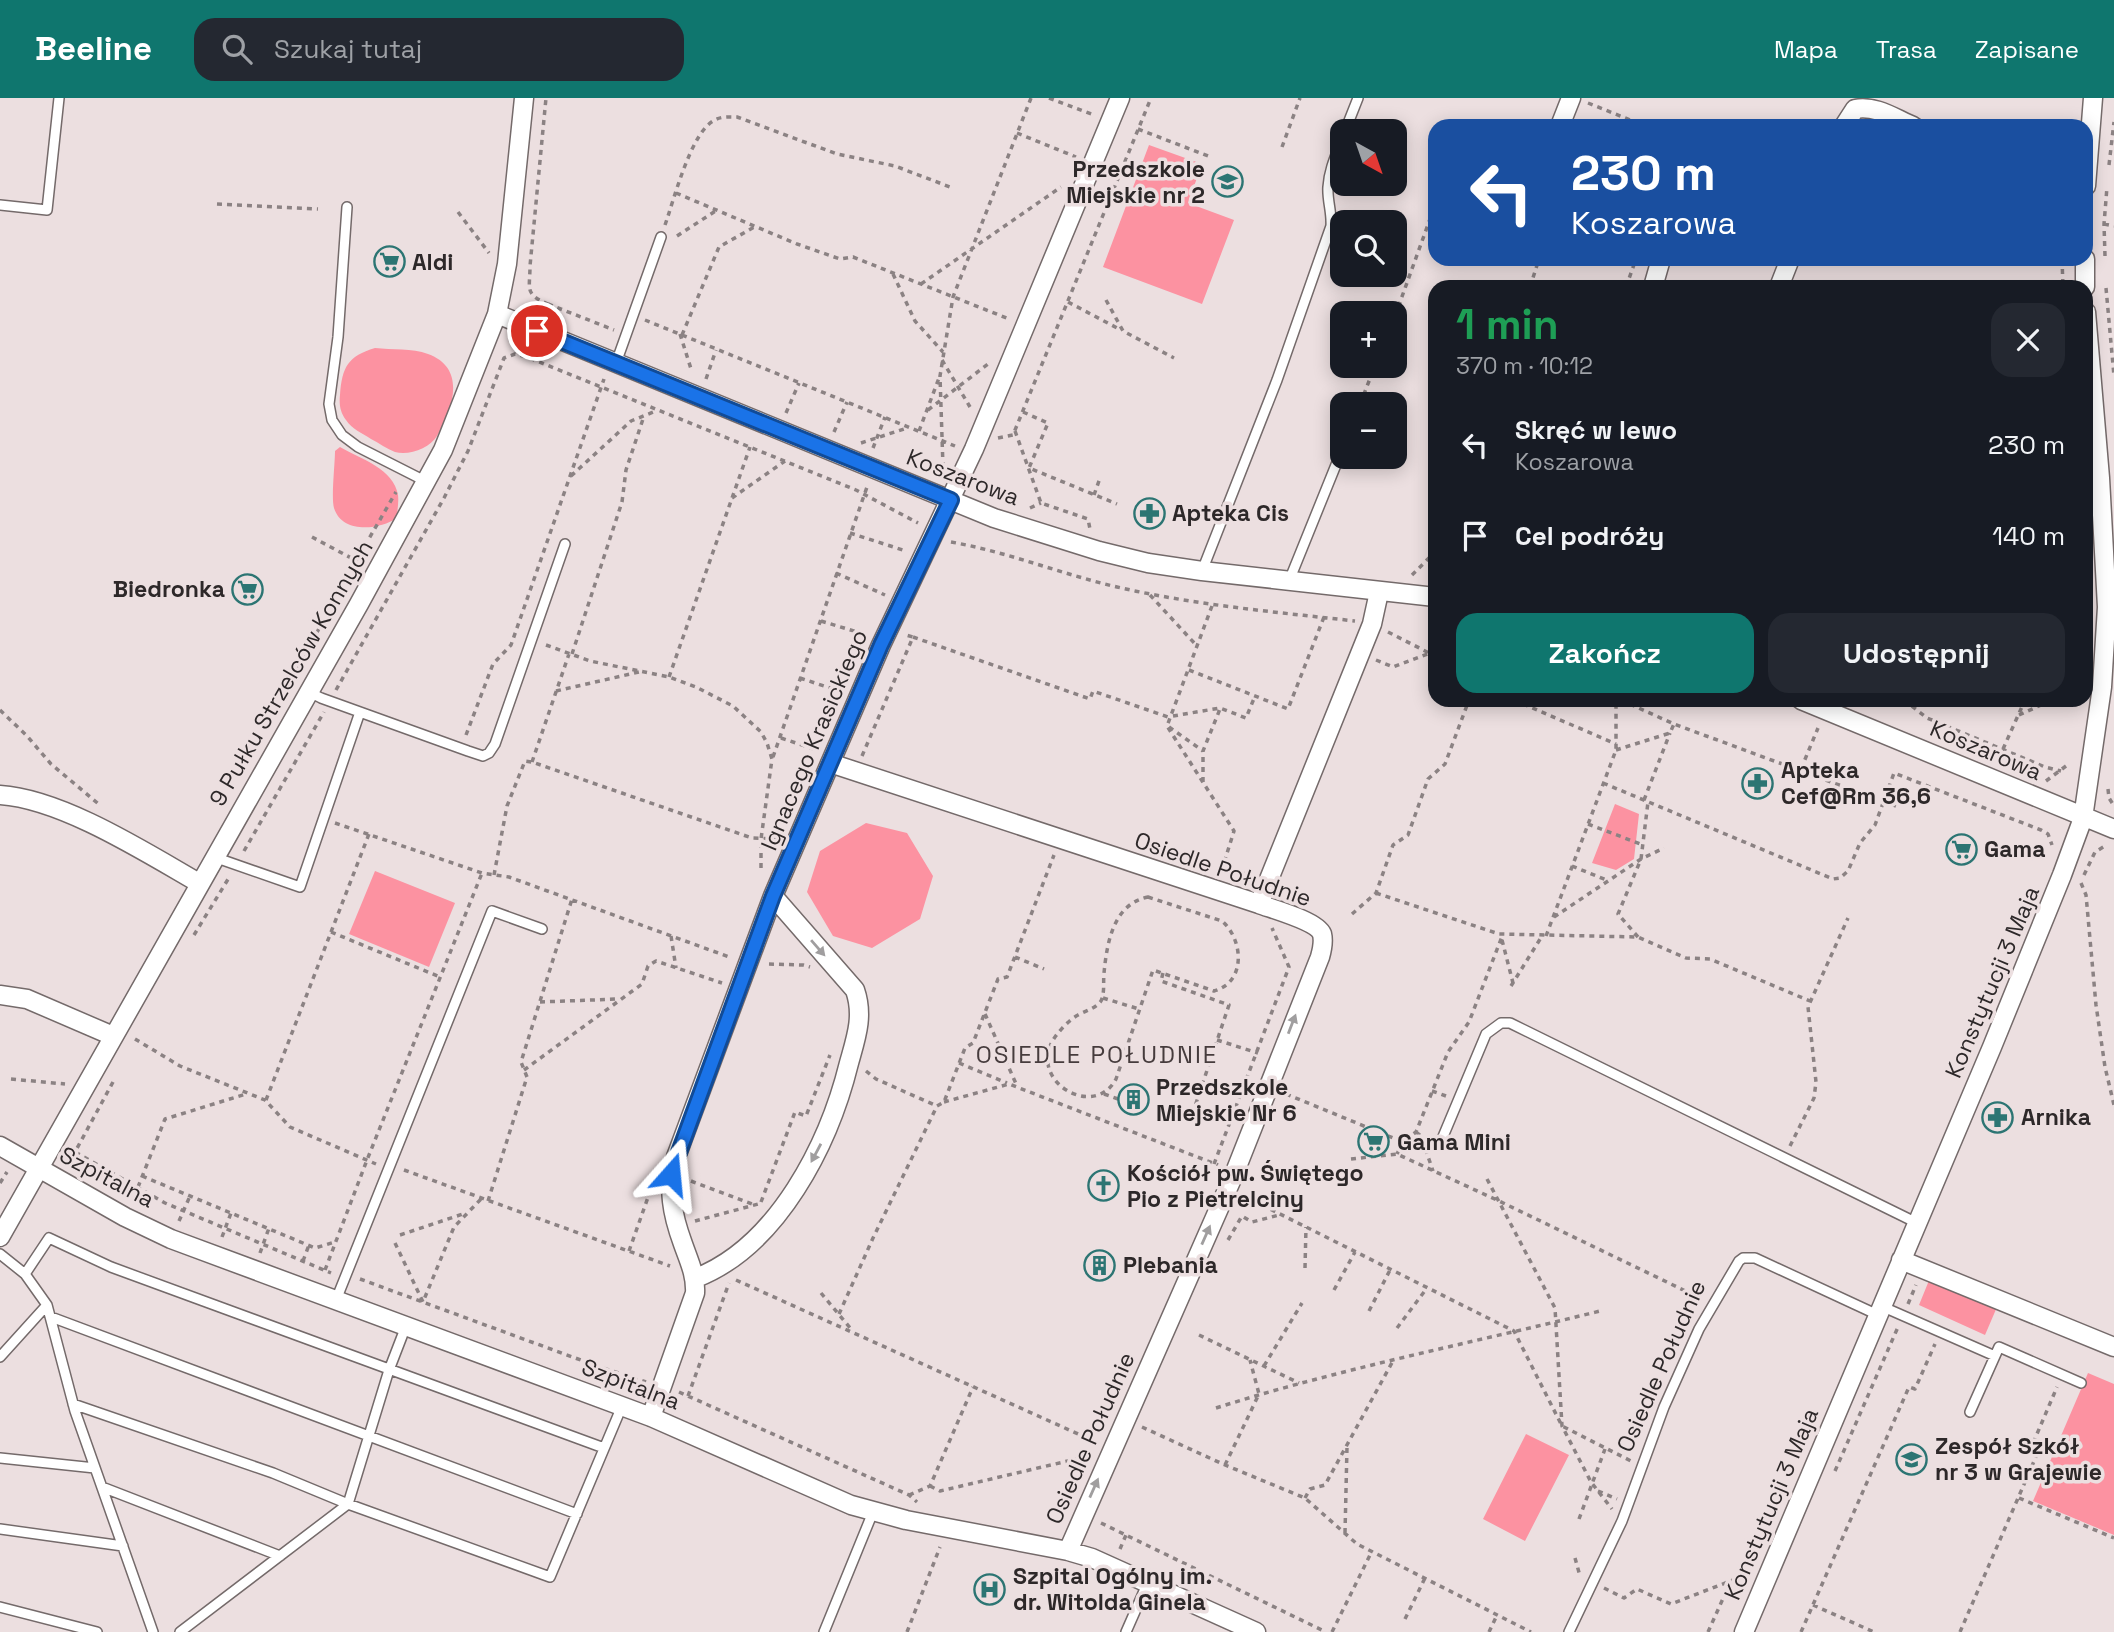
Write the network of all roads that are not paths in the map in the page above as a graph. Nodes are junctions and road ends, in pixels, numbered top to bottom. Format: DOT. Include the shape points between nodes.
graph roads {
  1 [pos="59,98"];
  2 [pos="524,98"];
  3 [pos="1120,98"];
  4 [pos="1358,98"];
  5 [pos="2093,98"];
  6 [pos="1577,99"];
  7 [pos="1350,119"];
  8 [pos="1564,119"];
  9 [pos="1849,119"];
  10 [pos="1897,119"];
  11 [pos="2091,119"];
  12 [pos="1330,175"];
  13 [pos="0,205"];
  14 [pos="347,207"];
  15 [pos="660,237"];
  16 [pos="497,314"];
  17 [pos="613,362"];
  18 [pos="2093,395"];
  19 [pos="1334,469"];
  20 [pos="427,482"];
  21 [pos="951,500"];
  22 [pos="565,544"];
  23 [pos="1202,571"];
  24 [pos="1289,581"];
  25 [pos="1379,592"];
  26 [pos="1428,596"];
  27 [pos="309,692"];
  28 [pos="1820,707"];
  29 [pos="360,712"];
  30 [pos="826,757"];
  31 [pos="0,795"];
  32 [pos="2083,818"];
  33 [pos="2112,837"];
  34 [pos="214,857"];
  35 [pos="199,883"];
  36 [pos="773,896"];
  37 [pos="1265,906"];
  38 [pos="542,929"];
  39 [pos="0,995"];
  40 [pos="113,1036"];
  41 [pos="1442,1139"];
  42 [pos="0,1146"];
  43 [pos="38,1168"];
  44 [pos="1917,1223"];
  45 [pos="0,1237"];
  46 [pos="0,1254"];
  47 [pos="1901,1260"];
  48 [pos="25,1273"];
  49 [pos="696,1278"];
  50 [pos="336,1300"];
  51 [pos="47,1304"];
  52 [pos="1880,1311"];
  53 [pos="51,1317"];
  54 [pos="406,1326"];
  55 [pos="2114,1347"];
  56 [pos="1995,1356"];
  57 [pos="0,1357"];
  58 [pos="389,1370"];
  59 [pos="2081,1383"];
  60 [pos="73,1404"];
  61 [pos="622,1406"];
  62 [pos="1970,1412"];
  63 [pos="651,1417"];
  64 [pos="368,1437"];
  65 [pos="604,1448"];
  66 [pos="0,1458"];
  67 [pos="95,1468"];
  68 [pos="102,1487"];
  69 [pos="348,1504"];
  70 [pos="873,1512"];
  71 [pos="576,1514"];
  72 [pos="0,1529"];
  73 [pos="123,1546"];
  74 [pos="1068,1551"];
  75 [pos="280,1556"];
  76 [pos="1148,1582"];
  77 [pos="0,1607"];
  78 [pos="97,1632"];
  79 [pos="153,1632"];
  80 [pos="180,1632"];
  81 [pos="824,1632"];
  82 [pos="1126,1632"];
  83 [pos="1256,1632"];
  84 [pos="1569,1632"];
  85 [pos="1744,1632"];
  1 -- 13 [label="lane" via="47,210"];
  2 -- 16 [label="street, 9 Pułku Strzelców Konnych" via="507,264"];
  3 -- 21 [label="street, Ignacego Krasickiego"];
  4 -- 7 [label="lane"];
  5 -- 11 [label="street"];
  6 -- 8 [label="street"];
  9 -- 10 [label="street" via="1855,110 1865,107"];
  12 -- 23 [label="lane" via="1331,226"];
  14 -- 20 [label="lane" via="329,404 332,420 358,447"];
  15 -- 17 [label="lane"];
  16 -- 17 [label="street, Koszarowa"];
  16 -- 20 [label="street, 9 Pułku Strzelców Konnych"];
  17 -- 21 [label="street, Koszarowa"];
  18 -- 32 [label="street, Konstytucji 3 Maja" via="2107,607 2102,687"];
  19 -- 24 [label="lane"];
  20 -- 27 [label="street, 9 Pułku Strzelców Konnych"];
  21 -- 23 [label="street, Koszarowa" via="1100,551"];
  21 -- 30 [label="street, Ignacego Krasickiego"];
  22 -- 29 [label="lane" via="489,753 483,756"];
  23 -- 24 [label="street, Koszarowa"];
  24 -- 25 [label="street, Koszarowa"];
  25 -- 26 [label="street, Koszarowa"];
  25 -- 37 [label="street" via="1372,624"];
  27 -- 29 [label="lane"];
  27 -- 34 [label="street, 9 Pułku Strzelców Konnych"];
  28 -- 32 [label="street, Koszarowa"];
  29 -- 34 [label="lane" via="300,887"];
  30 -- 36 [label="street, Ignacego Krasickiego"];
  30 -- 37 [label="street, Osiedle Południe"];
  31 -- 35 [label="street" via="60,810"];
  32 -- 33 [label="street, Koszarowa"];
  32 -- 44 [label="street, Konstytucji 3 Maja"];
  34 -- 35 [label="street, 9 Pułku Strzelców Konnych"];
  35 -- 40 [label="street, 9 Pułku Strzelców Konnych"];
  36 -- 49 [label="street, Ignacego Krasickiego" via="664,1177"];
  36 -- 49 [label="street, one-way" via="855,990 860,1012 852,1053 830,1127 793,1192 743,1251"];
  74 -- 37 [label="street, Osiedle Południe, one-way" via="1231,1180 1320,957 1319,929"];
  38 -- 50 [label="lane" via="492,911"];
  39 -- 40 [label="street" via="27,999"];
  40 -- 43 [label="street, 9 Pułku Strzelców Konnych"];
  41 -- 44 [label="lane" via="1486,1034 1510,1023"];
  42 -- 43 [label="street, Szpitalna"];
  43 -- 45 [label="street, 9 Pułku Strzelców Konnych"];
  43 -- 50 [label="street, Szpitalna" via="171,1239"];
  44 -- 47 [label="street, Konstytucji 3 Maja"];
  46 -- 48 [label="lane"];
  47 -- 52 [label="street, Konstytucji 3 Maja"];
  47 -- 55 [label="street"];
  48 -- 51 [label="lane"];
  48 -- 58 [label="lane" via="49,1238 111,1267"];
  49 -- 63 [label="street" via="690,1311"];
  50 -- 54 [label="street, Szpitalna"];
  51 -- 53 [label="lane"];
  51 -- 57 [label="lane"];
  52 -- 56 [label="lane" via="1903,1316"];
  52 -- 84 [label="lane, Osiedle Południe" via="1755,1258 1743,1258 1699,1329 1622,1521"];
  52 -- 85 [label="street, Konstytucji 3 Maja"];
  53 -- 60 [label="lane"];
  53 -- 64 [label="lane"];
  54 -- 58 [label="lane"];
  54 -- 61 [label="street, Szpitalna"];
  56 -- 59 [label="lane" via="1999,1347"];
  56 -- 62 [label="lane"];
  58 -- 64 [label="lane"];
  58 -- 65 [label="lane"];
  60 -- 67 [label="lane"];
  60 -- 69 [label="lane" via="273,1473"];
  61 -- 63 [label="street, Szpitalna"];
  61 -- 65 [label="lane"];
  63 -- 70 [label="street, Szpitalna"];
  64 -- 69 [label="lane"];
  64 -- 71 [label="lane"];
  65 -- 71 [label="lane"];
  66 -- 67 [label="lane"];
  67 -- 68 [label="lane"];
  68 -- 73 [label="lane"];
  68 -- 75 [label="lane"];
  69 -- 71 [label="lane" via="550,1577"];
  69 -- 75 [label="lane"];
  70 -- 74 [label="street, Szpitalna"];
  70 -- 81 [label="lane"];
  72 -- 73 [label="lane"];
  73 -- 79 [label="lane"];
  74 -- 76 [label="street, Szpitalna"];
  75 -- 80 [label="lane"];
  76 -- 82 [label="lane"];
  76 -- 83 [label="street, Szpitalna"];
  77 -- 78 [label="lane"];
}
